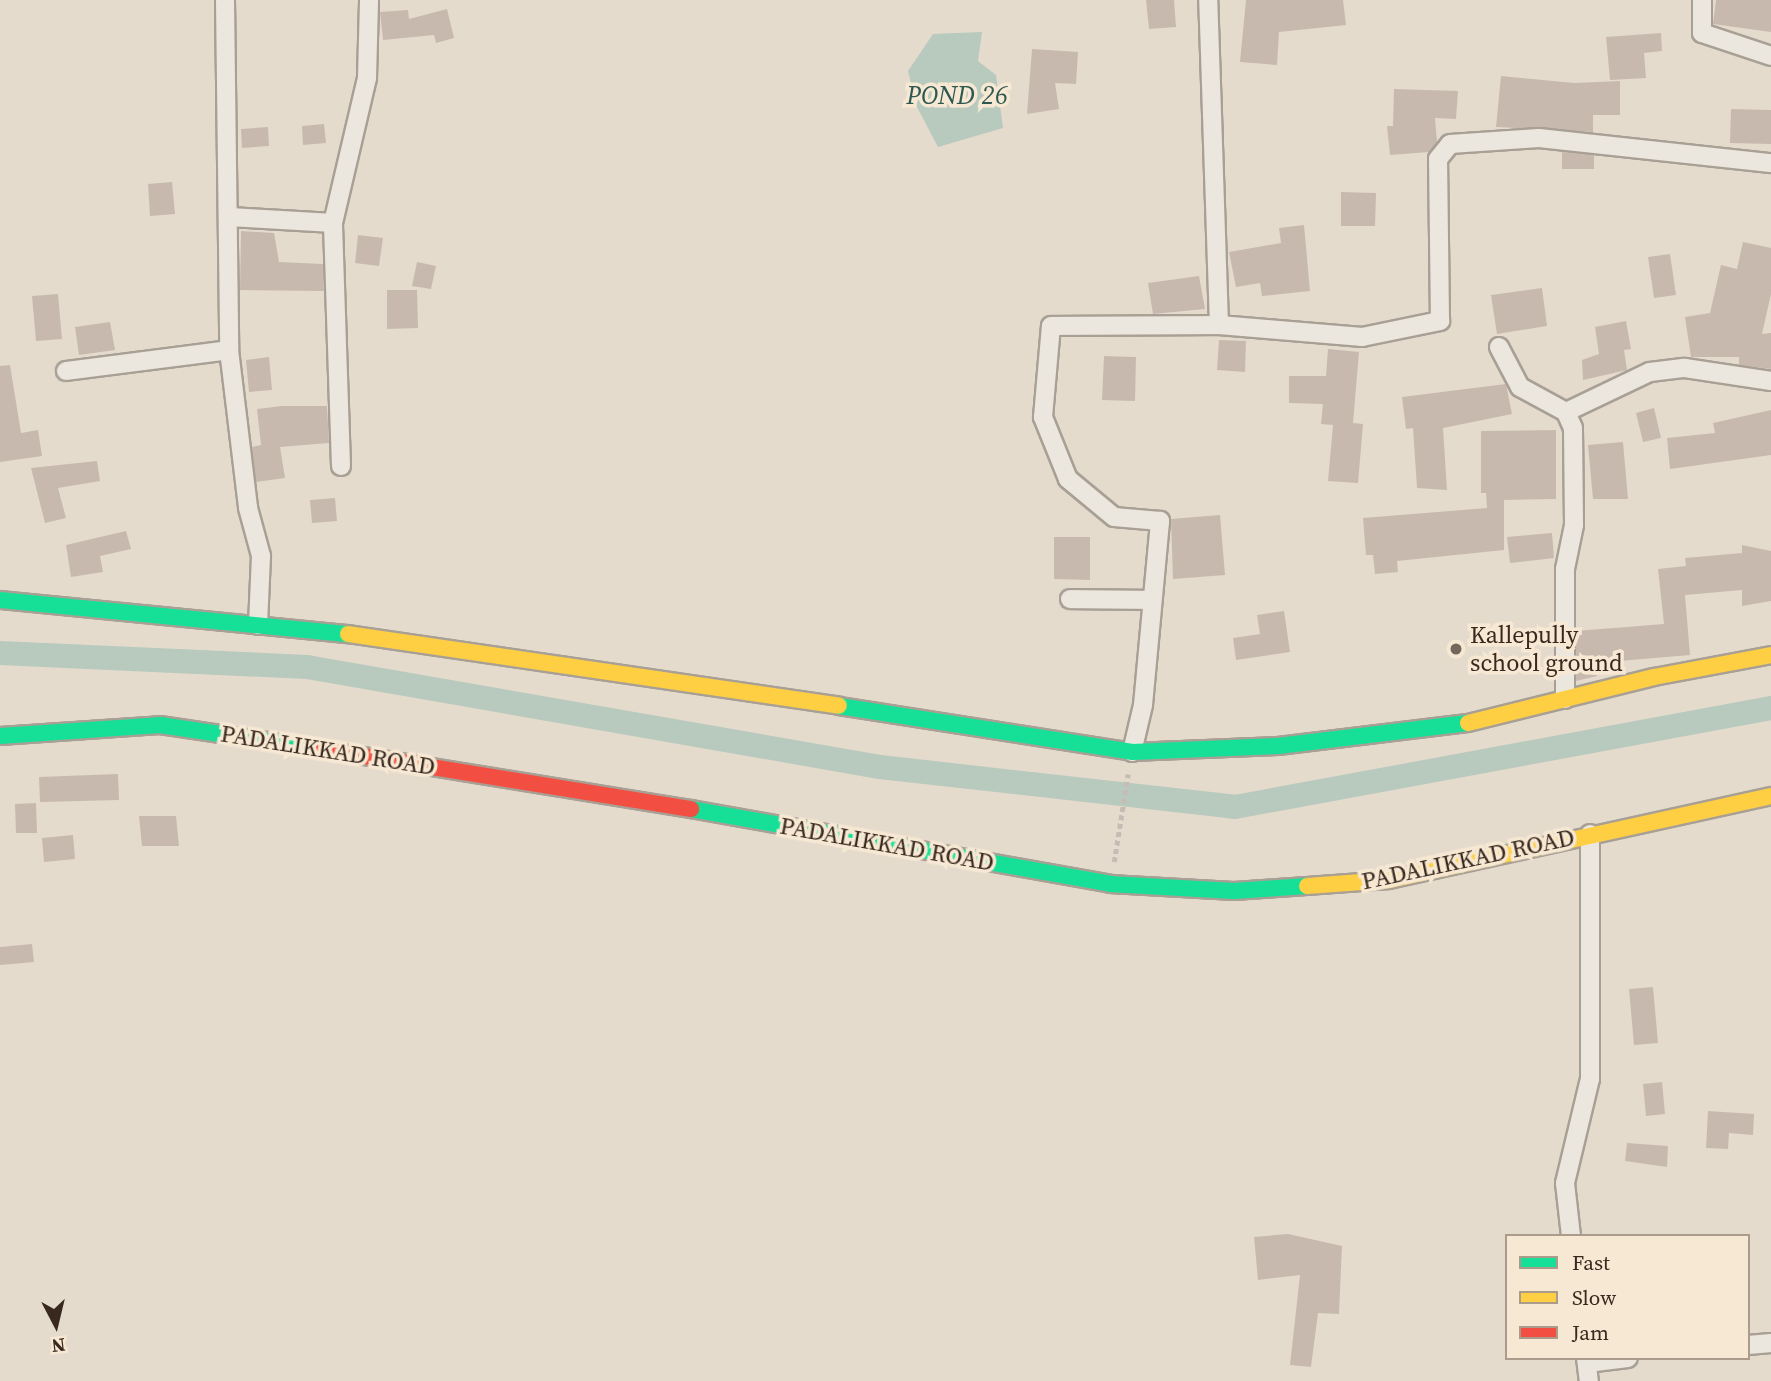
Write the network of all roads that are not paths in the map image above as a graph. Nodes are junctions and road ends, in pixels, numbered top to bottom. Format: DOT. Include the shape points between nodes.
graph roads {
  1 [pos="225,0"];
  2 [pos="369,0"];
  3 [pos="1208,0"];
  4 [pos="1702,0"];
  5 [pos="1771,56"];
  6 [pos="1771,163"];
  7 [pos="230,217"];
  8 [pos="333,223"];
  9 [pos="1219,325"];
  10 [pos="1499,348"];
  11 [pos="229,350"];
  12 [pos="66,371"];
  13 [pos="1771,381"];
  14 [pos="1566,412"];
  15 [pos="341,466"];
  16 [pos="1070,599"];
  17 [pos="0,600"];
  18 [pos="1149,600"];
  19 [pos="258,625"];
  20 [pos="1771,655"];
  21 [pos="1565,699"];
  22 [pos="0,736"];
  23 [pos="1132,752"];
  24 [pos="1771,796"];
  25 [pos="1590,834"];
  26 [pos="1571,1234"];
  27 [pos="1771,1343"];
  28 [pos="1750,1345"];
  29 [pos="1619,1360"];
  30 [pos="1587,1367"];
  1 -- 7 [label="street"];
  2 -- 8 [label="street" via="367,78"];
  3 -- 9 [label="street"];
  4 -- 5 [label="street" via="1702,33"];
  6 -- 9 [label="street" via="1539,138 1450,144 1438,159 1440,320 1362,337"];
  7 -- 8 [label="street"];
  7 -- 11 [label="street"];
  8 -- 15 [label="street"];
  9 -- 18 [label="street" via="1051,326 1043,417 1068,479 1114,517 1160,521"];
  10 -- 14 [label="street" via="1520,387"];
  11 -- 12 [label="street"];
  11 -- 19 [label="street" via="248,508 261,556"];
  13 -- 14 [label="street" via="1685,368 1650,372"];
  14 -- 21 [label="street" via="1573,428 1574,525 1565,569"];
  16 -- 18 [label="street"];
  17 -- 19 [label="street"];
  18 -- 23 [label="street" via="1143,705"];
  19 -- 23 [label="street" via="428,642"];
  20 -- 21 [label="street"];
  21 -- 23 [label="street" via="1450,729 1278,747"];
  22 -- 25 [label="street, PADALIKKAD ROAD" via="160,724 575,788 1110,884 1234,891 1389,880"];
  24 -- 25 [label="street, PADALIKKAD ROAD"];
  25 -- 26 [label="street" via="1590,1079 1565,1183"];
  27 -- 28 [label="street"];
  29 -- 30 [label="street"];
}
